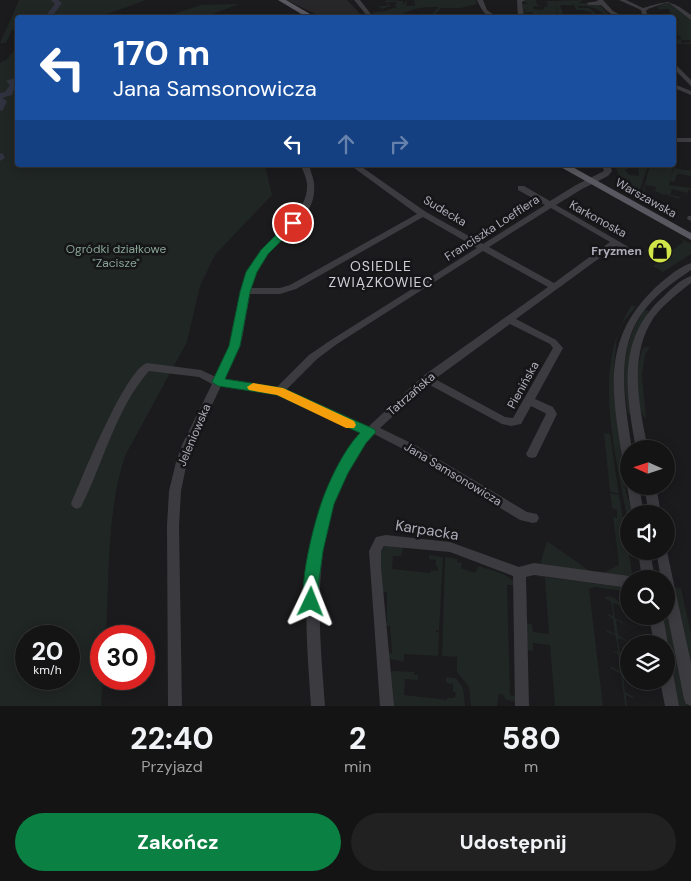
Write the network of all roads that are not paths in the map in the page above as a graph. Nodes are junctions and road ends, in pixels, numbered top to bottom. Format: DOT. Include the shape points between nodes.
graph roads {
  1 [pos="281,0"];
  2 [pos="355,0"];
  3 [pos="480,0"];
  4 [pos="622,0"];
  5 [pos="669,0"];
  6 [pos="273,1"];
  7 [pos="601,1"];
  8 [pos="520,2"];
  9 [pos="590,2"];
  10 [pos="511,6"];
  11 [pos="296,10"];
  12 [pos="644,10"];
  13 [pos="300,15"];
  14 [pos="307,15"];
  15 [pos="366,15"];
  16 [pos="369,15"];
  17 [pos="491,15"];
  18 [pos="521,15"];
  19 [pos="618,15"];
  20 [pos="645,15"];
  21 [pos="691,18"];
  22 [pos="676,67"];
  23 [pos="691,84"];
  24 [pos="676,87"];
  25 [pos="691,93"];
  26 [pos="676,140"];
  27 [pos="691,140"];
  28 [pos="305,167"];
  29 [pos="357,167"];
  30 [pos="567,167"];
  31 [pos="580,167"];
  32 [pos="607,167"];
  33 [pos="595,179"];
  34 [pos="521,188"];
  35 [pos="550,206"];
  36 [pos="423,214"];
  37 [pos="691,229"];
  38 [pos="691,237"];
  39 [pos="615,243"];
  40 [pos="483,248"];
  41 [pos="635,253"];
  42 [pos="691,266"];
  43 [pos="691,279"];
  44 [pos="554,287"];
  45 [pos="245,292"];
  46 [pos="510,320"];
  47 [pos="427,379"];
  48 [pos="218,382"];
  49 [pos="279,391"];
  50 [pos="529,402"];
  51 [pos="371,431"];
  52 [pos="626,440"];
  53 [pos="640,440"];
  54 [pos="532,454"];
  55 [pos="77,504"];
  56 [pos="533,518"];
  57 [pos="664,560"];
  58 [pos="519,573"];
  59 [pos="620,581"];
  60 [pos="669,690"];
  61 [pos="691,699"];
  62 [pos="175,706"];
  63 [pos="318,706"];
  64 [pos="387,706"];
  65 [pos="522,706"];
  66 [pos="672,706"];
  1 -- 11 [label="main road"];
  2 -- 15 [label="street"];
  2 -- 16 [label="street"];
  3 -- 17 [label="street" via="485,11"];
  4 -- 12 [label="street"];
  5 -- 12 [label="street"];
  5 -- 21 [label="street"];
  6 -- 11 [label="main road"];
  7 -- 9 [label="street"];
  7 -- 19 [label="street"];
  8 -- 10 [label="street"];
  8 -- 18 [label="street"];
  11 -- 13 [label="main road"];
  11 -- 14 [label="main road"];
  12 -- 20 [label="street"];
  22 -- 23 [label="street"];
  24 -- 25 [label="street"];
  26 -- 27 [label="street"];
  28 -- 45 [label="street, Jeleniowska" via="312,184 309,203 259,260"];
  29 -- 36 [label="street, Sudecka"];
  30 -- 33 [label="main road, Warszawska"];
  31 -- 33 [label="main road, Warszawska"];
  32 -- 33 [label="street" via="608,172"];
  33 -- 35 [label="street, Franciszka Loefflera"];
  33 -- 37 [label="main road, Warszawska"];
  33 -- 38 [label="main road, Warszawska"];
  34 -- 35 [label="street, Karkonoska"];
  35 -- 39 [label="street, Karkonoska"];
  35 -- 40 [label="street, Franciszka Loefflera"];
  36 -- 40 [label="street, Sudecka"];
  36 -- 45 [label="street" via="293,287 280,291"];
  39 -- 41 [label="street, Karkonoska"];
  39 -- 44 [label="street, Tatrzańska"];
  40 -- 44 [label="street, Sudecka"];
  40 -- 49 [label="street, Franciszka Loefflera" via="323,350"];
  42 -- 52 [label="street" via="661,286 640,307 628,328 618,364"];
  43 -- 53 [label="street" via="649,317 635,352 633,401"];
  44 -- 46 [label="street, Tatrzańska"];
  45 -- 48 [label="street, Jeleniowska" via="235,346"];
  46 -- 47 [label="street, Tatrzańska"];
  46 -- 50 [label="street, Pienińska" via="553,342 558,348"];
  47 -- 50 [label="street, Pienińska" via="507,422 517,421"];
  47 -- 51 [label="street, Tatrzańska"];
  48 -- 49 [label="street, Jana Samsonowicza"];
  48 -- 55 [label="street, Jana Samsonowicza" via="201,374 147,367 138,375 103,442"];
  48 -- 62 [label="street, Jeleniowska" via="180,464 174,499"];
  49 -- 51 [label="street, Jana Samsonowicza"];
  50 -- 54 [label="street" via="552,414"];
  51 -- 56 [label="street, Jana Samsonowicza" via="409,448 524,516"];
  51 -- 63 [label="street, Tatrzańska" via="342,471 327,504 316,551 311,602"];
  57 -- 61 [label="street"];
  58 -- 59 [label="street, Karpacka" via="534,569"];
  58 -- 64 [label="street, Karpacka" via="444,546 380,541 375,551 375,567"];
  58 -- 65 [label="street"];
  60 -- 66 [label="street"];
}
